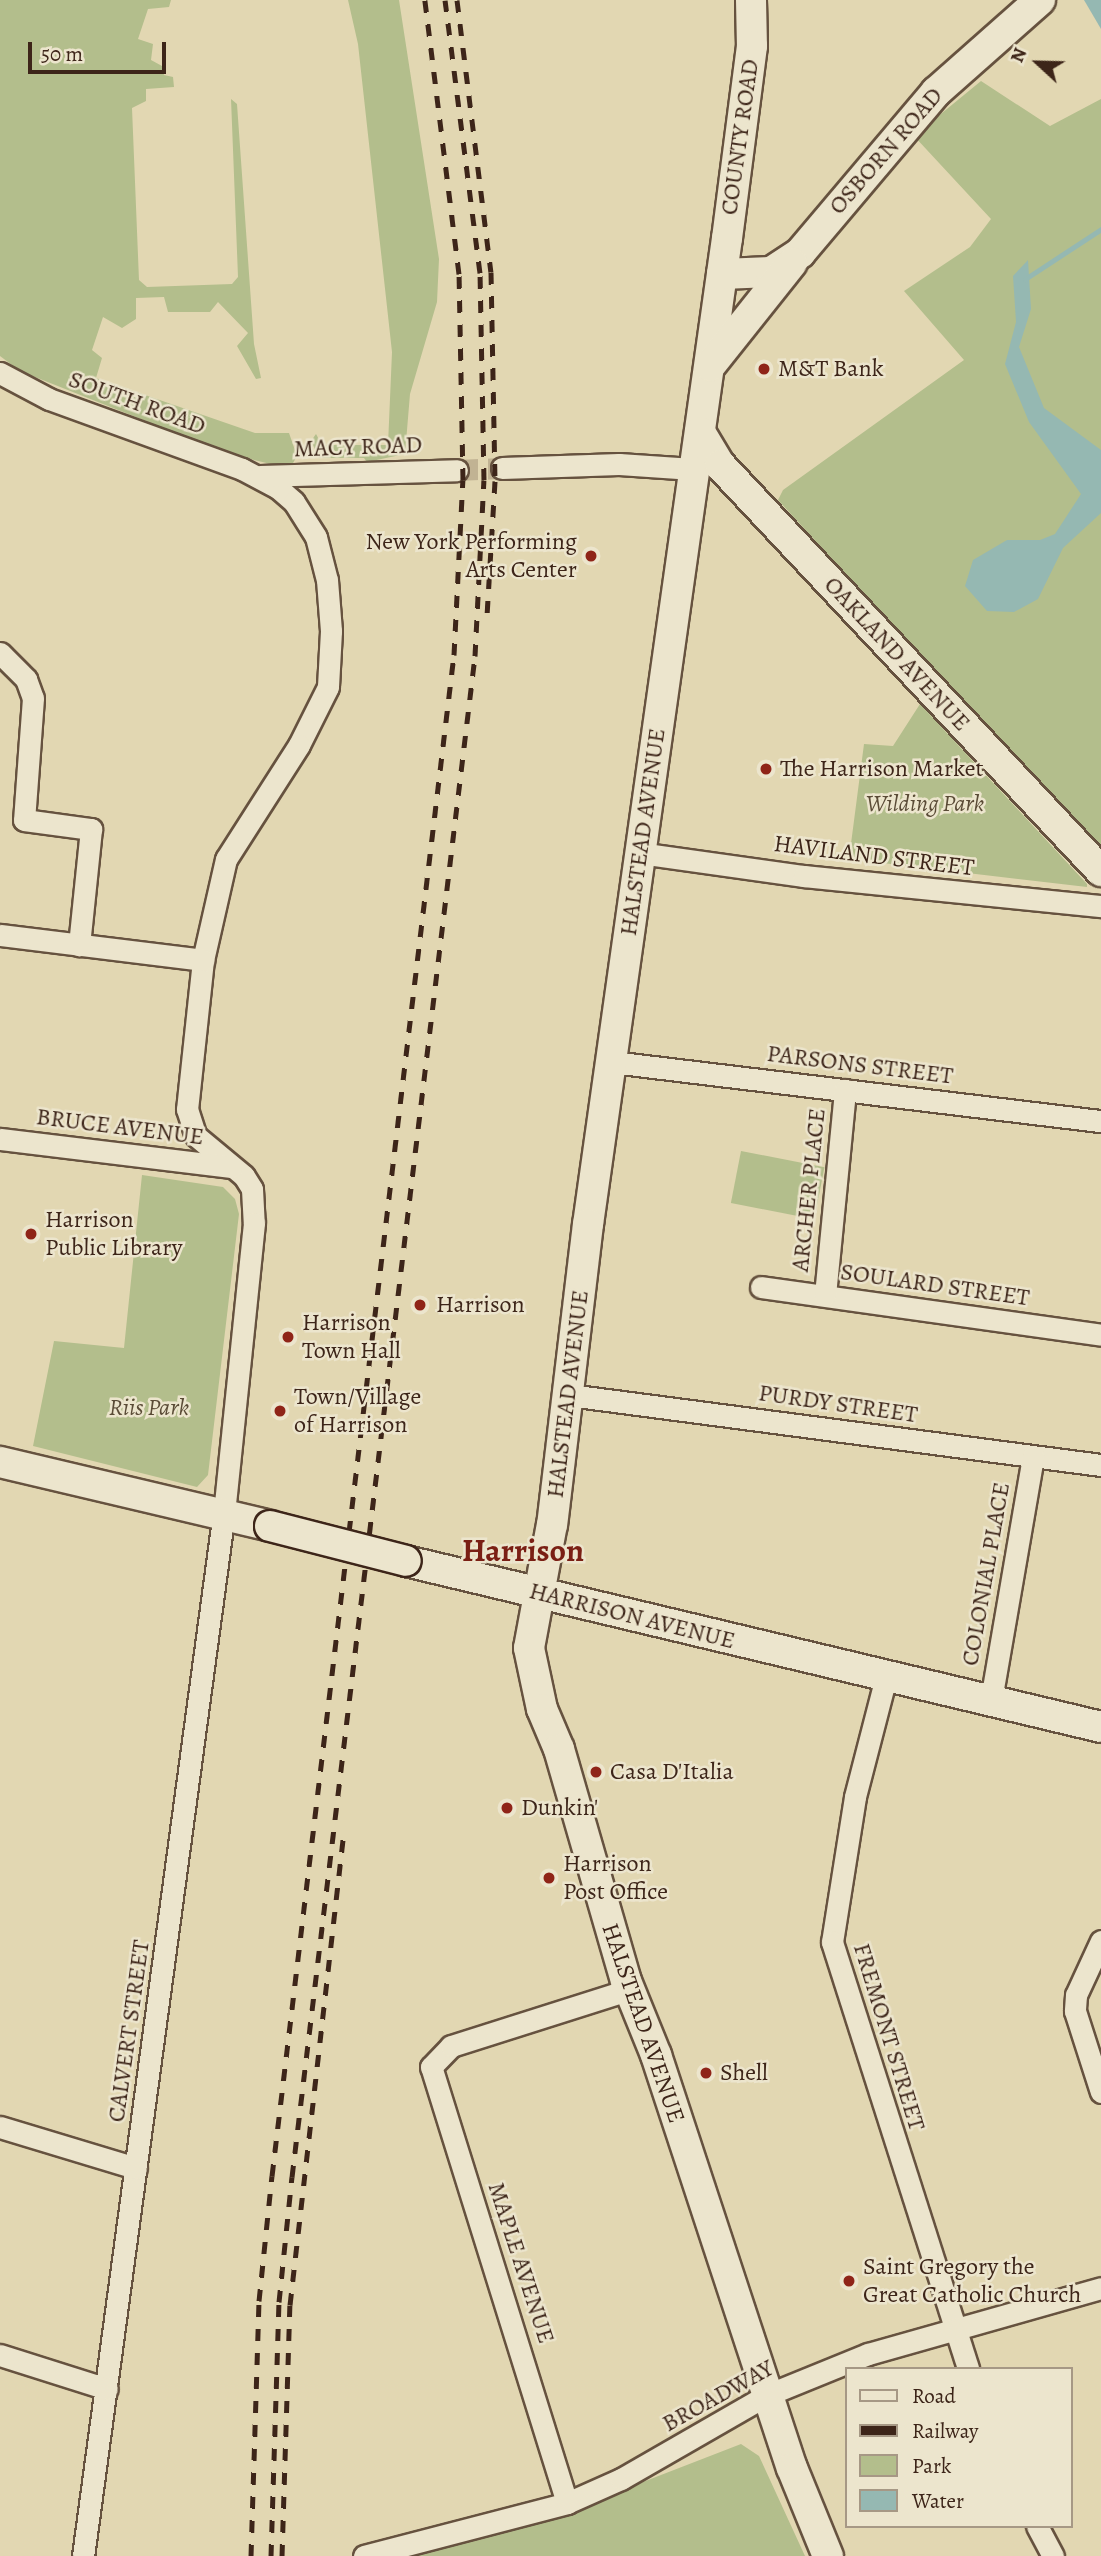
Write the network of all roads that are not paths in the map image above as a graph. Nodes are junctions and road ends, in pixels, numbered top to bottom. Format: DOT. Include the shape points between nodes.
graph roads {
  1 [pos="751,0"];
  2 [pos="1040,0"];
  3 [pos="800,253"];
  4 [pos="722,274"];
  5 [pos="707,369"];
  6 [pos="0,373"];
  7 [pos="700,432"];
  8 [pos="502,468"];
  9 [pos="694,469"];
  10 [pos="457,470"];
  11 [pos="260,476"];
  12 [pos="0,653"];
  13 [pos="640,853"];
  14 [pos="1101,871"];
  15 [pos="1101,906"];
  16 [pos="0,935"];
  17 [pos="79,945"];
  18 [pos="203,961"];
  19 [pos="612,1062"];
  20 [pos="845,1090"];
  21 [pos="1101,1121"];
  22 [pos="0,1139"];
  23 [pos="233,1167"];
  24 [pos="761,1287"];
  25 [pos="825,1296"];
  26 [pos="1101,1335"];
  27 [pos="569,1395"];
  28 [pos="1033,1457"];
  29 [pos="0,1462"];
  30 [pos="1101,1465"];
  31 [pos="224,1512"];
  32 [pos="539,1594"];
  33 [pos="887,1673"];
  34 [pos="991,1700"];
  35 [pos="1101,1727"];
  36 [pos="1101,1941"];
  37 [pos="631,1989"];
  38 [pos="1101,2092"];
  39 [pos="0,2126"];
  40 [pos="136,2168"];
  41 [pos="1101,2288"];
  42 [pos="953,2328"];
  43 [pos="0,2355"];
  44 [pos="967,2367"];
  45 [pos="107,2389"];
  46 [pos="767,2395"];
  47 [pos="567,2504"];
  48 [pos="1038,2528"];
  49 [pos="83,2556"];
  50 [pos="364,2556"];
  51 [pos="828,2556"];
  52 [pos="1053,2556"];
  1 -- 4 [label="street, COUNTY ROAD" via="752,46"];
  2 -- 3 [label="street, OSBORN ROAD" via="936,92"];
  3 -- 4 [label="street, OSBORN ROAD" via="771,272"];
  3 -- 5 [label="street"];
  4 -- 5 [label="street, HALSTEAD AVENUE"];
  5 -- 7 [label="street, HALSTEAD AVENUE"];
  6 -- 11 [label="street, SOUTH ROAD" via="49,399"];
  7 -- 9 [label="street, HALSTEAD AVENUE"];
  7 -- 14 [label="street, OAKLAND AVENUE" via="720,465"];
  8 -- 9 [label="street" via="619,464"];
  9 -- 13 [label="street, HALSTEAD AVENUE"];
  10 -- 11 [label="street, MACY ROAD"];
  11 -- 18 [label="street, CALVERT STREET" via="294,502 319,547 330,604 328,687 299,745 226,859"];
  12 -- 17 [label="street" via="26,679 33,698 24,820 91,829"];
  13 -- 15 [label="street, HAVILAND STREET" via="804,876"];
  13 -- 19 [label="street, HALSTEAD AVENUE"];
  16 -- 17 [label="street"];
  17 -- 18 [label="street"];
  18 -- 23 [label="street, CALVERT STREET" via="187,1109 196,1136"];
  19 -- 20 [label="street, PARSONS STREET"];
  19 -- 27 [label="street, HALSTEAD AVENUE"];
  20 -- 21 [label="street, PARSONS STREET"];
  20 -- 25 [label="street, ARCHER PLACE"];
  22 -- 23 [label="street, BRUCE AVENUE"];
  23 -- 31 [label="street, CALVERT STREET" via="252,1189 255,1205"];
  24 -- 25 [label="street, SOULARD STREET"];
  25 -- 26 [label="street, SOULARD STREET"];
  27 -- 28 [label="street, PURDY STREET"];
  27 -- 32 [label="street, HALSTEAD AVENUE"];
  28 -- 30 [label="street, PURDY STREET"];
  28 -- 34 [label="street, COLONIAL PLACE"];
  29 -- 31 [label="street, HARRISON AVENUE"];
  31 -- 32 [label="street, HARRISON AVENUE, bridge"];
  31 -- 40 [label="street, CALVERT STREET"];
  32 -- 33 [label="street, HARRISON AVENUE"];
  32 -- 37 [label="street, HALSTEAD AVENUE" via="529,1648 542,1709 559,1749"];
  33 -- 34 [label="street, HARRISON AVENUE"];
  33 -- 42 [label="street, FREMONT STREET" via="855,1797 832,1942"];
  34 -- 35 [label="street, HARRISON AVENUE"];
  36 -- 38 [label="street" via="1076,1995 1075,2011"];
  37 -- 46 [label="street, HALSTEAD AVENUE"];
  37 -- 47 [label="street, MAPLE AVENUE" via="451,2046 431,2067"];
  39 -- 40 [label="street"];
  40 -- 45 [label="street, CALVERT STREET"];
  41 -- 42 [label="street, BROADWAY"];
  42 -- 44 [label="street, FREMONT STREET"];
  42 -- 46 [label="street, BROADWAY" via="868,2354"];
  43 -- 45 [label="street"];
  45 -- 49 [label="street, CALVERT STREET"];
  46 -- 47 [label="street, BROADWAY" via="621,2479"];
  46 -- 51 [label="street, HALSTEAD AVENUE"];
  47 -- 50 [label="street, BROADWAY"];
  48 -- 52 [label="street"];
}
